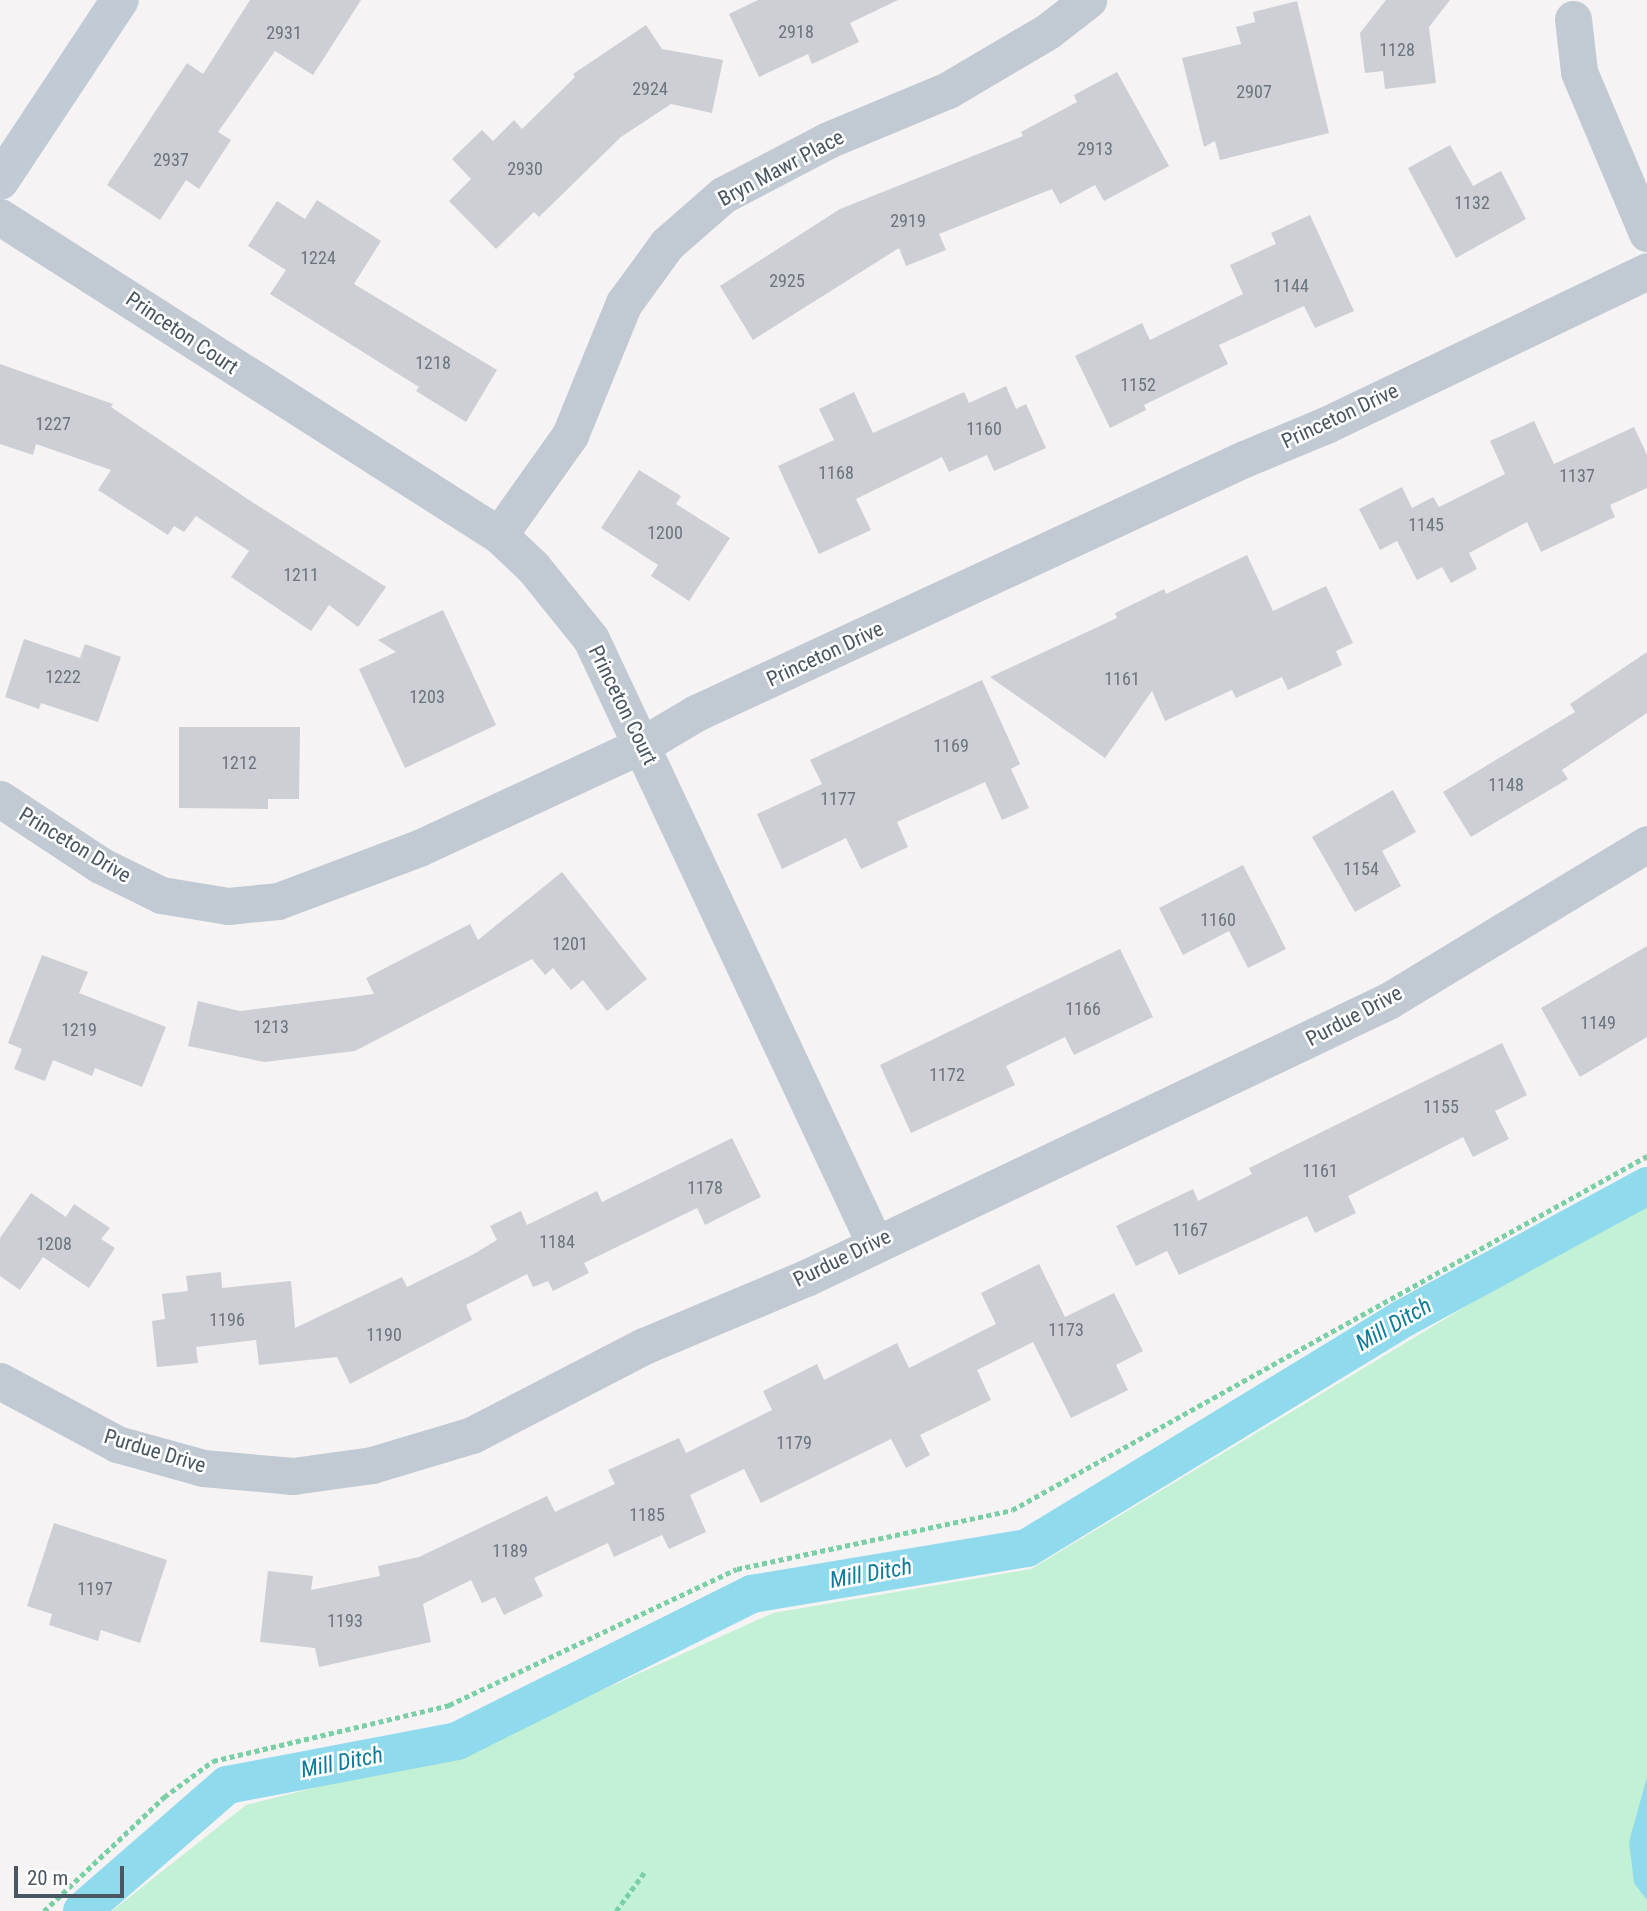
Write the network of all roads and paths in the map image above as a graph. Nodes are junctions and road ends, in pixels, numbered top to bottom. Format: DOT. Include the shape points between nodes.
graph roads {
  1 [pos="120,0"];
  2 [pos="1088,0"];
  3 [pos="1573,19"];
  4 [pos="0,181"];
  5 [pos="0,217"];
  6 [pos="1647,233"];
  7 [pos="1647,271"];
  8 [pos="499,535"];
  9 [pos="642,745"];
  10 [pos="0,799"];
  11 [pos="1647,844"];
  12 [pos="1647,1156"];
  13 [pos="874,1242"];
  14 [pos="0,1381"];
  15 [pos="646,1870"];
  16 [pos="44,1911"];
  17 [pos="616,1911"];
  1 -- 4 [label="street"];
  2 -- 8 [label="street, Bryn Mawr Place" via="1048,30 948,90 828,140 723,195 667,244 624,303 570,435"];
  3 -- 6 [label="street" via="1579,72"];
  5 -- 8 [label="street, Princeton Court"];
  7 -- 9 [label="street, Princeton Drive" via="1326,425 696,713"];
  8 -- 9 [label="street, Princeton Court" via="533,567 592,639"];
  9 -- 10 [label="street, Princeton Drive" via="419,848 278,901 228,906 161,895 100,865"];
  9 -- 13 [label="street, Princeton Court"];
  11 -- 13 [label="street, Purdue Drive" via="1388,1000 1243,1073"];
  12 -- 16 [label="path" via="1012,1510 737,1569 449,1705 213,1761 164,1797"];
  13 -- 14 [label="street, Purdue Drive" via="806,1278 644,1346 472,1435 372,1465 293,1476 203,1468 117,1444 35,1404"];
  15 -- 17 [label="path"];
}
